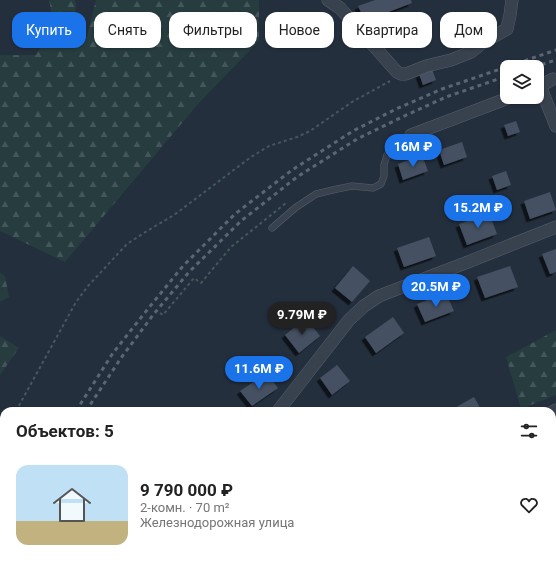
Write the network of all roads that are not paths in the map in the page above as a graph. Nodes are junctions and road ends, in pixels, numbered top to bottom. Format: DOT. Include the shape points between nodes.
graph roads {
  1 [pos="328,0"];
  2 [pos="512,0"];
  3 [pos="553,79"];
  4 [pos="544,84"];
  5 [pos="544,98"];
  6 [pos="500,101"];
  7 [pos="556,126"];
  8 [pos="411,136"];
  9 [pos="556,227"];
  10 [pos="272,228"];
  11 [pos="281,407"];
  1 -- 2 [label="street" via="340,8 401,74 470,52 507,29"];
  3 -- 4 [label="street"];
  5 -- 7 [label="street"];
  6 -- 8 [label="street"];
  8 -- 10 [label="lane" via="398,142 387,154 381,184 373,188 337,188 316,194"];
  9 -- 11 [label="street" via="378,296 349,320"];
}
